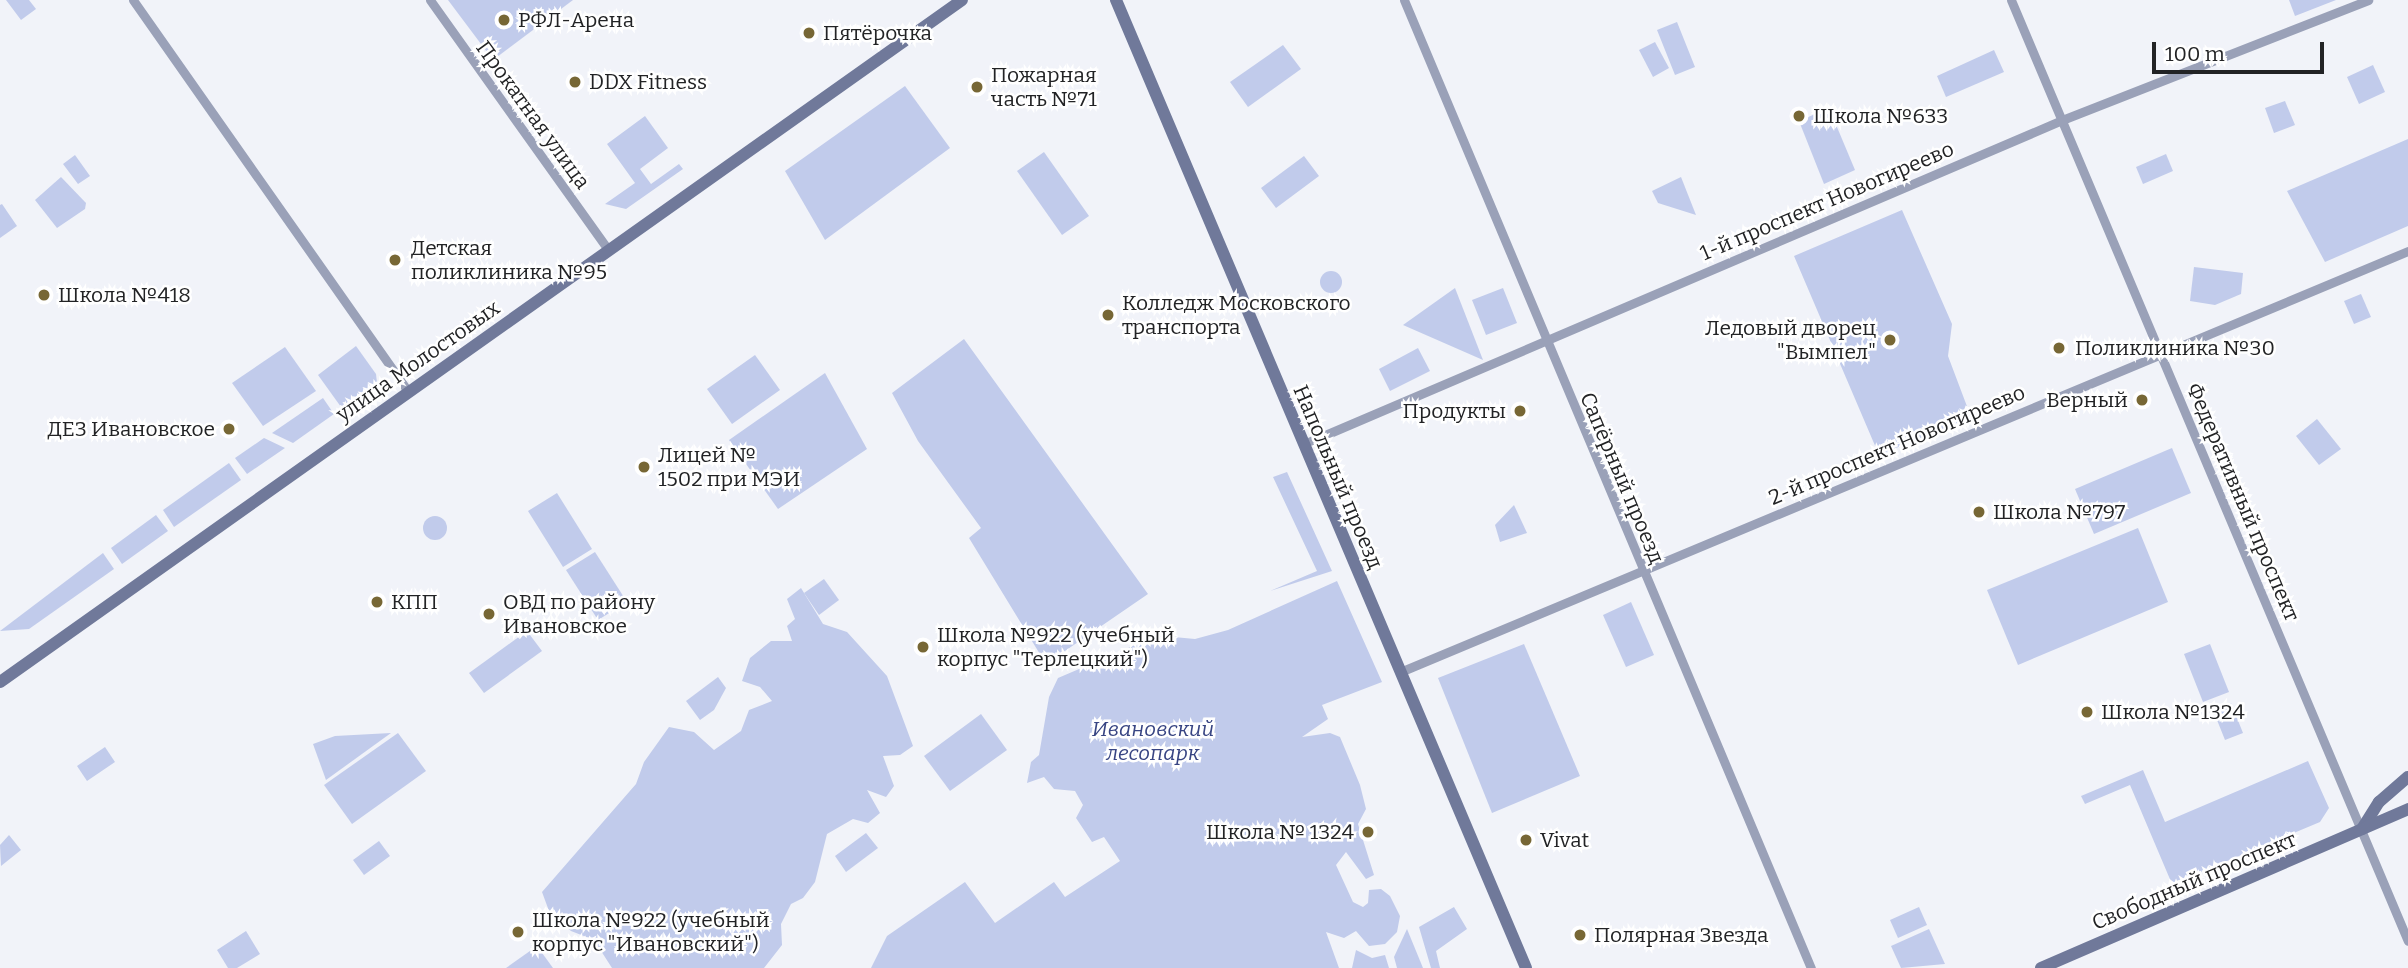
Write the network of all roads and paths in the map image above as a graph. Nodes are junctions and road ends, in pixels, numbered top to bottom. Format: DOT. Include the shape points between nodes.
graph roads {
  1 [pos="133,0"];
  2 [pos="430,0"];
  3 [pos="962,0"];
  4 [pos="1116,0"];
  5 [pos="1404,0"];
  6 [pos="2011,0"];
  7 [pos="2368,0"];
  8 [pos="2062,120"];
  9 [pos="608,250"];
  10 [pos="2408,251"];
  11 [pos="1545,341"];
  12 [pos="2161,352"];
  13 [pos="408,392"];
  14 [pos="1304,444"];
  15 [pos="1643,573"];
  16 [pos="1400,672"];
  17 [pos="0,682"];
  18 [pos="2408,777"];
  19 [pos="2408,809"];
  20 [pos="2362,829"];
  21 [pos="2408,942"];
  22 [pos="1526,968"];
  23 [pos="1811,968"];
  24 [pos="2041,968"];
  1 -- 13 [label="street"];
  2 -- 9 [label="street, Прокатная улица"];
  3 -- 9 [label="street, улица Молостовых"];
  4 -- 14 [label="street, Напольный проезд"];
  5 -- 11 [label="street, Сапёрный проезд"];
  6 -- 8 [label="street, Федеративный проспект"];
  7 -- 8 [label="street, 1-й проспект Новогиреево"];
  8 -- 11 [label="street, 1-й проспект Новогиреево"];
  8 -- 12 [label="street, Федеративный проспект"];
  9 -- 13 [label="street, улица Молостовых"];
  10 -- 12 [label="street, 2-й проспект Новогиреево"];
  11 -- 14 [label="street, 1-й проспект Новогиреево"];
  11 -- 15 [label="street, Сапёрный проезд"];
  12 -- 15 [label="street, 2-й проспект Новогиреево"];
  12 -- 20 [label="street, Федеративный проспект"];
  13 -- 17 [label="street, улица Молостовых"];
  14 -- 16 [label="street, Напольный проезд"];
  15 -- 16 [label="street, 2-й проспект Новогиреево"];
  15 -- 23 [label="street, Сапёрный проезд"];
  16 -- 22 [label="street, Напольный проезд"];
  18 -- 20 [label="street" via="2379,802"];
  19 -- 20 [label="street, Свободный проспект"];
  20 -- 21 [label="street, Федеративный проспект"];
  20 -- 24 [label="street, Свободный проспект"];
}
